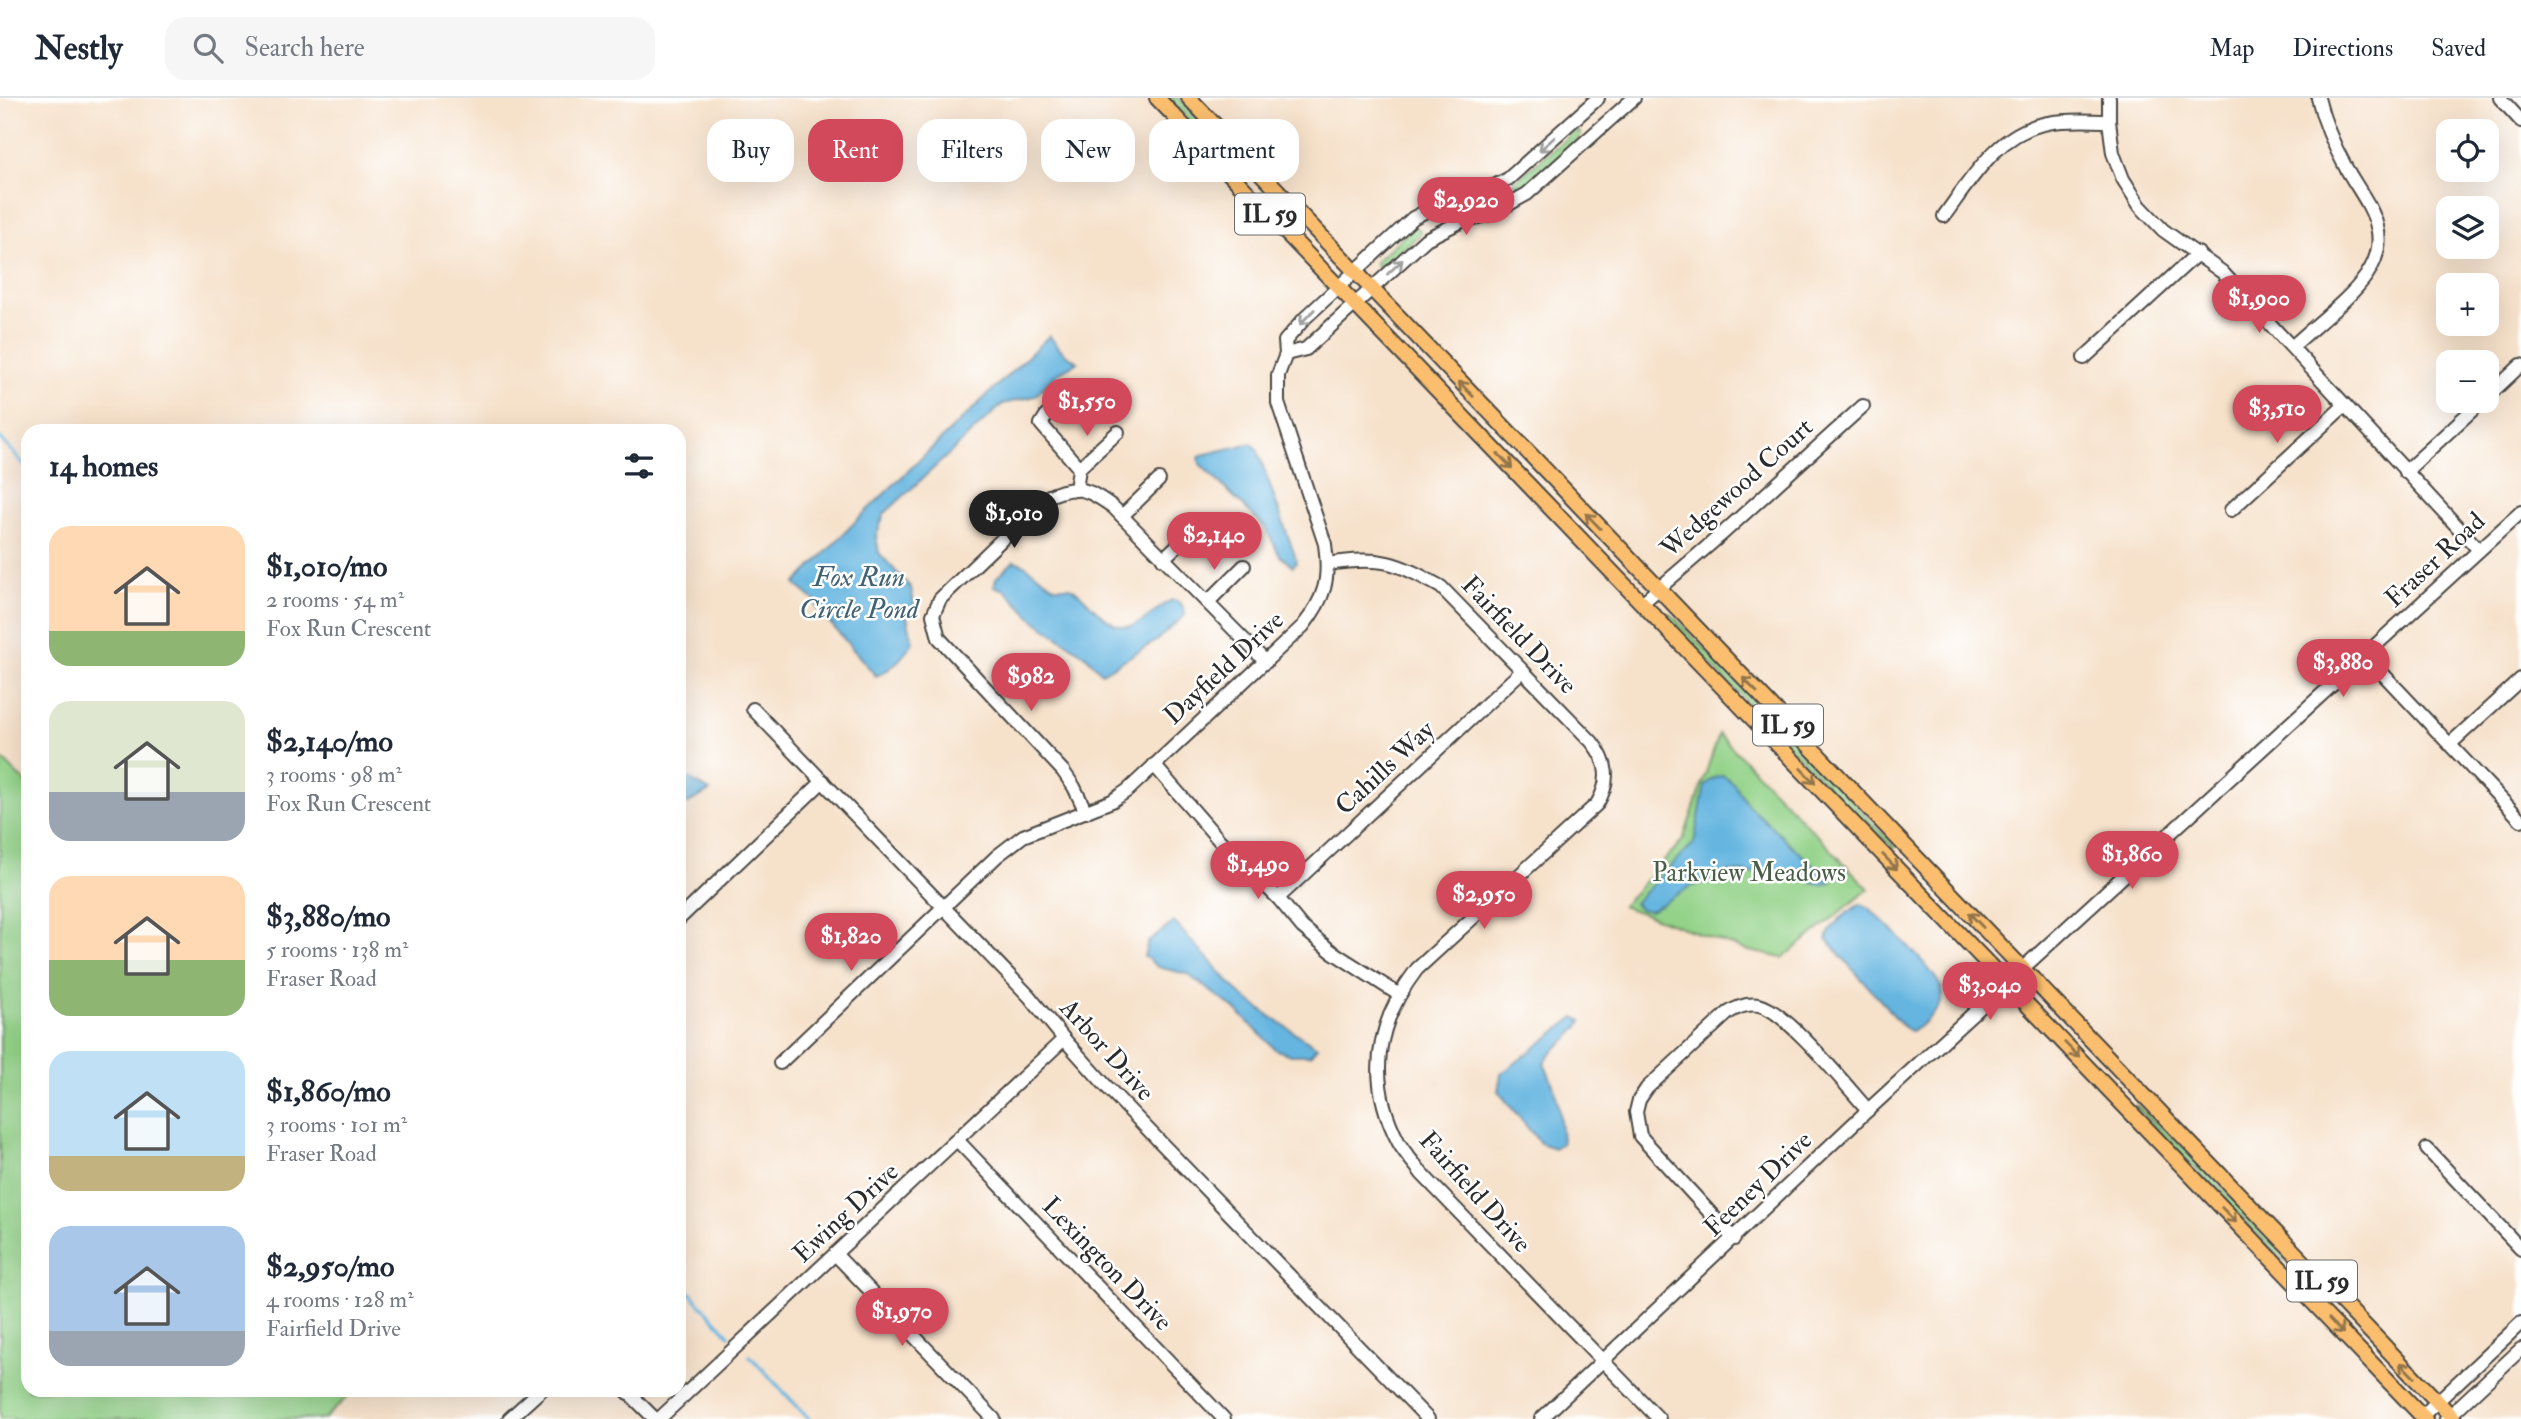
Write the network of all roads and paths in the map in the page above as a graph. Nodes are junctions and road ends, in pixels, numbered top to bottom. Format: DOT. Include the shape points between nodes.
graph roads {
  1 [pos="1157,98"];
  2 [pos="1189,98"];
  3 [pos="1598,98"];
  4 [pos="1634,98"];
  5 [pos="2109,98"];
  6 [pos="2318,98"];
  7 [pos="2500,98"];
  8 [pos="1583,111"];
  9 [pos="2109,121"];
  10 [pos="2521,121"];
  11 [pos="1600,129"];
  12 [pos="1944,216"];
  13 [pos="2198,253"];
  14 [pos="1354,272"];
  15 [pos="1339,286"];
  16 [pos="1371,290"];
  17 [pos="1355,303"];
  18 [pos="2292,347"];
  19 [pos="1286,354"];
  20 [pos="2084,359"];
  21 [pos="2521,365"];
  22 [pos="2499,386"];
  23 [pos="1071,395"];
  24 [pos="1863,405"];
  25 [pos="2345,405"];
  26 [pos="2469,413"];
  27 [pos="1118,432"];
  28 [pos="1079,468"];
  29 [pos="2405,472"];
  30 [pos="1159,480"];
  31 [pos="1076,490"];
  32 [pos="2231,510"];
  33 [pos="2521,512"];
  34 [pos="1122,516"];
  35 [pos="1202,522"];
  36 [pos="2479,550"];
  37 [pos="1163,559"];
  38 [pos="1328,564"];
  39 [pos="1244,566"];
  40 [pos="1658,590"];
  41 [pos="1208,602"];
  42 [pos="1642,603"];
  43 [pos="2365,655"];
  44 [pos="1266,662"];
  45 [pos="1522,671"];
  46 [pos="2521,679"];
  47 [pos="753,709"];
  48 [pos="2450,744"];
  49 [pos="1154,765"];
  50 [pos="824,781"];
  51 [pos="1086,812"];
  52 [pos="2521,820"];
  53 [pos="1278,898"];
  54 [pos="945,907"];
  55 [pos="686,912"];
  56 [pos="2023,969"];
  57 [pos="2007,983"];
  58 [pos="1398,994"];
  59 [pos="1064,1039"];
  60 [pos="780,1063"];
  61 [pos="1868,1110"];
  62 [pos="957,1140"];
  63 [pos="2427,1149"];
  64 [pos="1734,1239"];
  65 [pos="2521,1249"];
  66 [pos="835,1254"];
  67 [pos="2521,1323"];
  68 [pos="2521,1349"];
  69 [pos="1603,1361"];
  70 [pos="686,1392"];
  71 [pos="533,1397"];
  72 [pos="633,1397"];
  73 [pos="681,1397"];
  74 [pos="2438,1402"];
  75 [pos="2423,1418"];
  76 [pos="2450,1418"];
  77 [pos="509,1419"];
  78 [pos="657,1419"];
  79 [pos="994,1419"];
  80 [pos="1224,1419"];
  81 [pos="1428,1419"];
  82 [pos="1541,1419"];
  83 [pos="1659,1419"];
  1 -- 15 [label="main road, IL 59"];
  2 -- 14 [label="main road, IL 59"];
  3 -- 8 [label="street, Dayfield Drive"];
  4 -- 11 [label="street"];
  5 -- 9 [label="street"];
  6 -- 18 [label="street" via="2340,156 2374,213 2378,239 2367,275"];
  7 -- 10 [label="street"];
  8 -- 11 [label="street"];
  8 -- 14 [label="street, Dayfield Drive, one-way" via="1508,178 1413,218"];
  9 -- 12 [label="street" via="2048,123 2026,130 1989,156"];
  9 -- 13 [label="street" via="2113,153 2130,193 2151,220"];
  16 -- 11 [label="street, one-way" via="1426,239 1462,221 1491,214 1527,194"];
  13 -- 18 [label="street" via="2222,272"];
  13 -- 20 [label="street"];
  14 -- 15 [label="street, Dayfield Drive"];
  14 -- 16 [label="main road, IL 59"];
  15 -- 17 [label="main road, IL 59"];
  15 -- 19 [label="street, Dayfield Drive, one-way" via="1285,341"];
  16 -- 17 [label="street"];
  40 -- 16 [label="main road, IL 59, one-way"];
  17 -- 19 [label="street" via="1306,349"];
  17 -- 42 [label="main road, IL 59, one-way"];
  18 -- 25 [label="street"];
  19 -- 38 [label="street, Dayfield Drive" via="1278,375 1278,403"];
  21 -- 22 [label="street"];
  23 -- 28 [label="street" via="1041,424"];
  24 -- 40 [label="street, Wedgewood Court"];
  25 -- 29 [label="street"];
  25 -- 32 [label="street"];
  26 -- 29 [label="street"];
  27 -- 28 [label="street"];
  28 -- 31 [label="street"];
  29 -- 36 [label="street"];
  30 -- 34 [label="street"];
  31 -- 34 [label="street" via="1091,491"];
  31 -- 51 [label="street" via="1064,489 1045,498 940,600 933,615 939,638 1063,771"];
  33 -- 36 [label="street, Fraser Road"];
  34 -- 37 [label="street"];
  35 -- 37 [label="street"];
  36 -- 43 [label="street, Fraser Road"];
  37 -- 41 [label="street"];
  38 -- 44 [label="street, Dayfield Drive" via="1318,607"];
  38 -- 45 [label="street, Fairfield Drive" via="1384,561 1432,582"];
  39 -- 41 [label="street"];
  40 -- 42 [label="street, Wedgewood Court"];
  56 -- 40 [label="main road, IL 59, one-way"];
  41 -- 44 [label="street"];
  42 -- 57 [label="main road, IL 59, one-way"];
  43 -- 48 [label="street"];
  43 -- 56 [label="street, Fraser Road"];
  44 -- 49 [label="street, Dayfield Drive"];
  45 -- 53 [label="street, Cahills Way"];
  45 -- 58 [label="street, Fairfield Drive" via="1599,751 1606,766 1605,786 1590,812 1417,970"];
  46 -- 48 [label="street"];
  47 -- 50 [label="street, Arbor Drive"];
  48 -- 52 [label="street"];
  49 -- 51 [label="street, Dayfield Drive" via="1128,790"];
  49 -- 53 [label="street" via="1219,840"];
  50 -- 54 [label="street, Arbor Drive"];
  50 -- 55 [label="street"];
  51 -- 54 [label="street, Dayfield Drive" via="1023,836"];
  53 -- 58 [label="street" via="1302,927 1331,951"];
  54 -- 59 [label="street, Arbor Drive"];
  54 -- 60 [label="street, Dayfield Drive"];
  56 -- 57 [label="street, Fraser Road"];
  74 -- 56 [label="main road, IL 59, one-way"];
  57 -- 61 [label="street, Feeney Drive"];
  57 -- 75 [label="main road, IL 59, one-way"];
  58 -- 69 [label="street, Fairfield Drive" via="1379,1046 1379,1076 1385,1112 1400,1145 1422,1174"];
  59 -- 62 [label="street, Ewing Drive"];
  59 -- 81 [label="street, Arbor Drive"];
  61 -- 64 [label="street, Feeney Drive"];
  61 -- 64 [label="street" via="1782,1018 1759,1005 1728,1013 1647,1088 1636,1112 1640,1136"];
  62 -- 66 [label="street, Ewing Drive"];
  62 -- 80 [label="street, Lexington Drive"];
  63 -- 65 [label="street"];
  64 -- 69 [label="street, Feeney Drive"];
  66 -- 70 [label="street, Ewing Drive"];
  66 -- 79 [label="street"];
  67 -- 74 [label="street"];
  68 -- 76 [label="street"];
  69 -- 82 [label="street, Feeney Drive"];
  69 -- 83 [label="street, Fairfield Drive"];
  71 -- 77 [label="street"];
  72 -- 78 [label="street"];
  73 -- 78 [label="street, Ewing Drive"];
  74 -- 75 [label="street"];
  74 -- 76 [label="main road, IL 59"];
}
